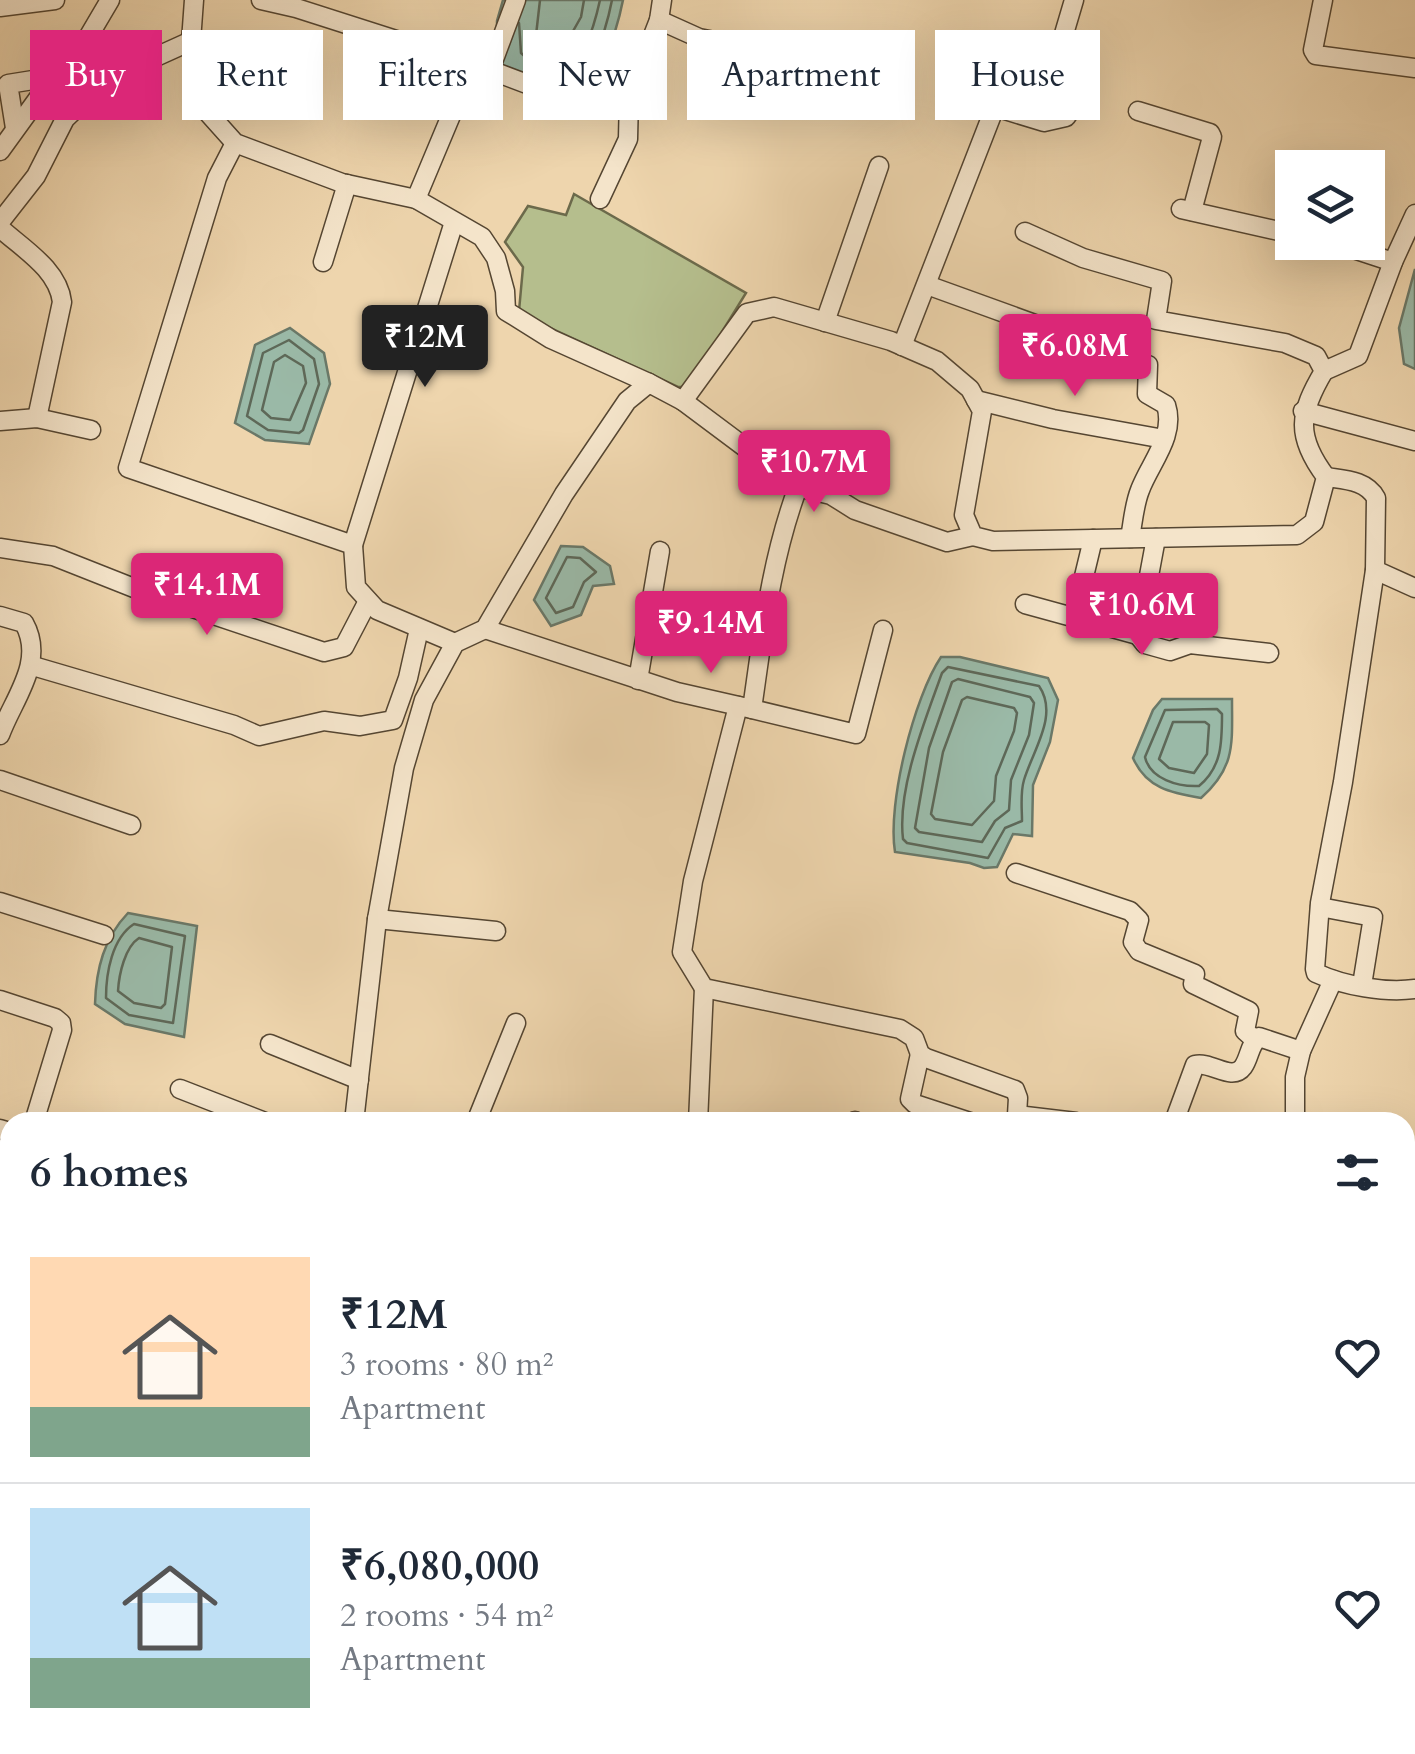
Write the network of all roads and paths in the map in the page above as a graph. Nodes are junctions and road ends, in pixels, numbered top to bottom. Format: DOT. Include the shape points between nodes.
graph roads {
  1 [pos="55,0"];
  2 [pos="110,0"];
  3 [pos="194,0"];
  4 [pos="261,0"];
  5 [pos="516,0"];
  6 [pos="662,0"];
  7 [pos="1074,0"];
  8 [pos="1323,0"];
  9 [pos="0,7"];
  10 [pos="658,20"];
  11 [pos="92,30"];
  12 [pos="192,30"];
  13 [pos="365,30"];
  14 [pos="687,33"];
  15 [pos="503,35"];
  16 [pos="1415,68"];
  17 [pos="30,80"];
  18 [pos="30,103"];
  19 [pos="1138,111"];
  20 [pos="64,120"];
  21 [pos="214,120"];
  22 [pos="449,120"];
  23 [pos="10,122"];
  24 [pos="235,144"];
  25 [pos="0,151"];
  26 [pos="879,166"];
  27 [pos="347,184"];
  28 [pos="416,199"];
  29 [pos="600,199"];
  30 [pos="1415,214"];
  31 [pos="454,222"];
  32 [pos="0,225"];
  33 [pos="1275,230"];
  34 [pos="1025,232"];
  35 [pos="1385,259"];
  36 [pos="323,262"];
  37 [pos="1393,262"];
  38 [pos="927,285"];
  39 [pos="825,322"];
  40 [pos="902,346"];
  41 [pos="1324,371"];
  42 [pos="648,382"];
  43 [pos="976,400"];
  44 [pos="683,401"];
  45 [pos="1303,410"];
  46 [pos="37,418"];
  47 [pos="1,426"];
  48 [pos="91,430"];
  49 [pos="1164,439"];
  50 [pos="1415,441"];
  51 [pos="1326,477"];
  52 [pos="798,487"];
  53 [pos="973,536"];
  54 [pos="1130,538"];
  55 [pos="1156,538"];
  56 [pos="1093,539"];
  57 [pos="353,545"];
  58 [pos="0,548"];
  59 [pos="660,551"];
  60 [pos="1375,570"];
  61 [pos="1415,588"];
  62 [pos="368,601"];
  63 [pos="1025,604"];
  64 [pos="0,616"];
  65 [pos="1074,618"];
  66 [pos="420,628"];
  67 [pos="485,630"];
  68 [pos="883,630"];
  69 [pos="1138,635"];
  70 [pos="455,643"];
  71 [pos="1269,653"];
  72 [pos="32,666"];
  73 [pos="638,680"];
  74 [pos="745,708"];
  75 [pos="0,734"];
  76 [pos="0,780"];
  77 [pos="131,826"];
  78 [pos="1016,873"];
  79 [pos="0,902"];
  80 [pos="1320,907"];
  81 [pos="377,919"];
  82 [pos="496,931"];
  83 [pos="104,934"];
  84 [pos="1333,980"];
  85 [pos="1362,985"];
  86 [pos="704,988"];
  87 [pos="1415,989"];
  88 [pos="0,1000"];
  89 [pos="516,1023"];
  90 [pos="1255,1040"];
  91 [pos="270,1044"];
  92 [pos="1301,1051"];
  93 [pos="920,1054"];
  94 [pos="359,1080"];
  95 [pos="180,1089"];
  96 [pos="37,1112"];
  97 [pos="239,1112"];
  98 [pos="355,1112"];
  99 [pos="480,1112"];
  100 [pos="698,1112"];
  101 [pos="939,1112"];
  102 [pos="1016,1112"];
  103 [pos="1178,1112"];
  104 [pos="1295,1112"];
  1 -- 9 [label="street"];
  2 -- 11 [label="street"];
  3 -- 12 [label="street"];
  4 -- 13 [label="street"];
  5 -- 15 [label="street"];
  6 -- 10 [label="street"];
  7 -- 38 [label="street" via="1061,44 1084,76 1077,101 1055,122 995,107"];
  8 -- 16 [label="street" via="1316,55"];
  10 -- 14 [label="street"];
  10 -- 29 [label="street" via="629,97 628,139"];
  17 -- 23 [label="street" via="8,84"];
  18 -- 23 [label="street"];
  19 -- 33 [label="street" via="1212,137 1186,210"];
  20 -- 32 [label="street" via="36,176"];
  21 -- 24 [label="street"];
  22 -- 28 [label="street"];
  23 -- 25 [label="street"];
  24 -- 27 [label="street"];
  24 -- 57 [label="street" via="216,178 128,468"];
  26 -- 39 [label="street"];
  27 -- 28 [label="street"];
  27 -- 36 [label="street"];
  28 -- 31 [label="street"];
  30 -- 37 [label="street"];
  31 -- 42 [label="street" via="482,237 496,258 506,311 551,340"];
  31 -- 57 [label="street"];
  32 -- 46 [label="street" via="60,289"];
  34 -- 41 [label="street" via="1162,282 1156,320 1284,343 1316,356"];
  35 -- 37 [label="street"];
  37 -- 41 [label="street" via="1358,356"];
  38 -- 40 [label="street"];
  38 -- 49 [label="street" via="1145,362 1147,394 1168,412"];
  39 -- 40 [label="street"];
  39 -- 44 [label="street" via="774,307 747,313"];
  40 -- 43 [label="street" via="937,361"];
  41 -- 45 [label="street"];
  42 -- 44 [label="street"];
  42 -- 67 [label="street" via="627,401 564,494"];
  43 -- 49 [label="street"];
  43 -- 53 [label="street" via="982,410 964,515"];
  44 -- 52 [label="street"];
  45 -- 50 [label="street"];
  45 -- 51 [label="street" via="1314,461"];
  46 -- 47 [label="street"];
  46 -- 48 [label="street"];
  49 -- 54 [label="street" via="1142,484"];
  51 -- 55 [label="street" via="1314,522 1297,535"];
  51 -- 60 [label="street" via="1362,484 1376,498"];
  52 -- 53 [label="street" via="947,542"];
  52 -- 74 [label="street" via="782,530"];
  53 -- 56 [label="street"];
  54 -- 55 [label="street"];
  54 -- 56 [label="street"];
  55 -- 69 [label="street"];
  56 -- 65 [label="street"];
  57 -- 62 [label="street" via="356,587"];
  58 -- 62 [label="street" via="53,556 324,652 344,646"];
  59 -- 73 [label="street"];
  60 -- 61 [label="street"];
  60 -- 80 [label="street"];
  62 -- 66 [label="street"];
  63 -- 65 [label="street"];
  64 -- 72 [label="street" via="24,623"];
  65 -- 69 [label="street"];
  66 -- 70 [label="street"];
  66 -- 72 [label="street" via="393,720 360,726 324,722 259,736"];
  67 -- 70 [label="street"];
  67 -- 73 [label="street"];
  68 -- 74 [label="street" via="856,734"];
  69 -- 71 [label="street" via="1170,651 1190,644"];
  70 -- 81 [label="street" via="424,700 404,768"];
  72 -- 75 [label="street"];
  73 -- 74 [label="street"];
  74 -- 86 [label="street" via="692,881 682,952"];
  76 -- 77 [label="street"];
  78 -- 90 [label="street" via="1130,911 1140,920 1133,942 1139,950 1195,974 1194,984 1250,1010 1244,1031"];
  79 -- 83 [label="street"];
  80 -- 84 [label="street" via="1316,973"];
  80 -- 85 [label="street" via="1373,918"];
  81 -- 82 [label="street"];
  81 -- 94 [label="street"];
  84 -- 85 [label="street"];
  84 -- 92 [label="street"];
  85 -- 87 [label="street"];
  86 -- 93 [label="street" via="900,1029 914,1038"];
  86 -- 100 [label="street"];
  88 -- 96 [label="street" via="61,1023"];
  89 -- 99 [label="street"];
  90 -- 92 [label="street" via="1266,1037"];
  90 -- 103 [label="street" via="1238,1072 1196,1065"];
  91 -- 94 [label="street"];
  92 -- 104 [label="street"];
  93 -- 101 [label="street" via="910,1099"];
  93 -- 102 [label="street" via="1016,1090"];
  94 -- 98 [label="street"];
  95 -- 97 [label="street"];
}
